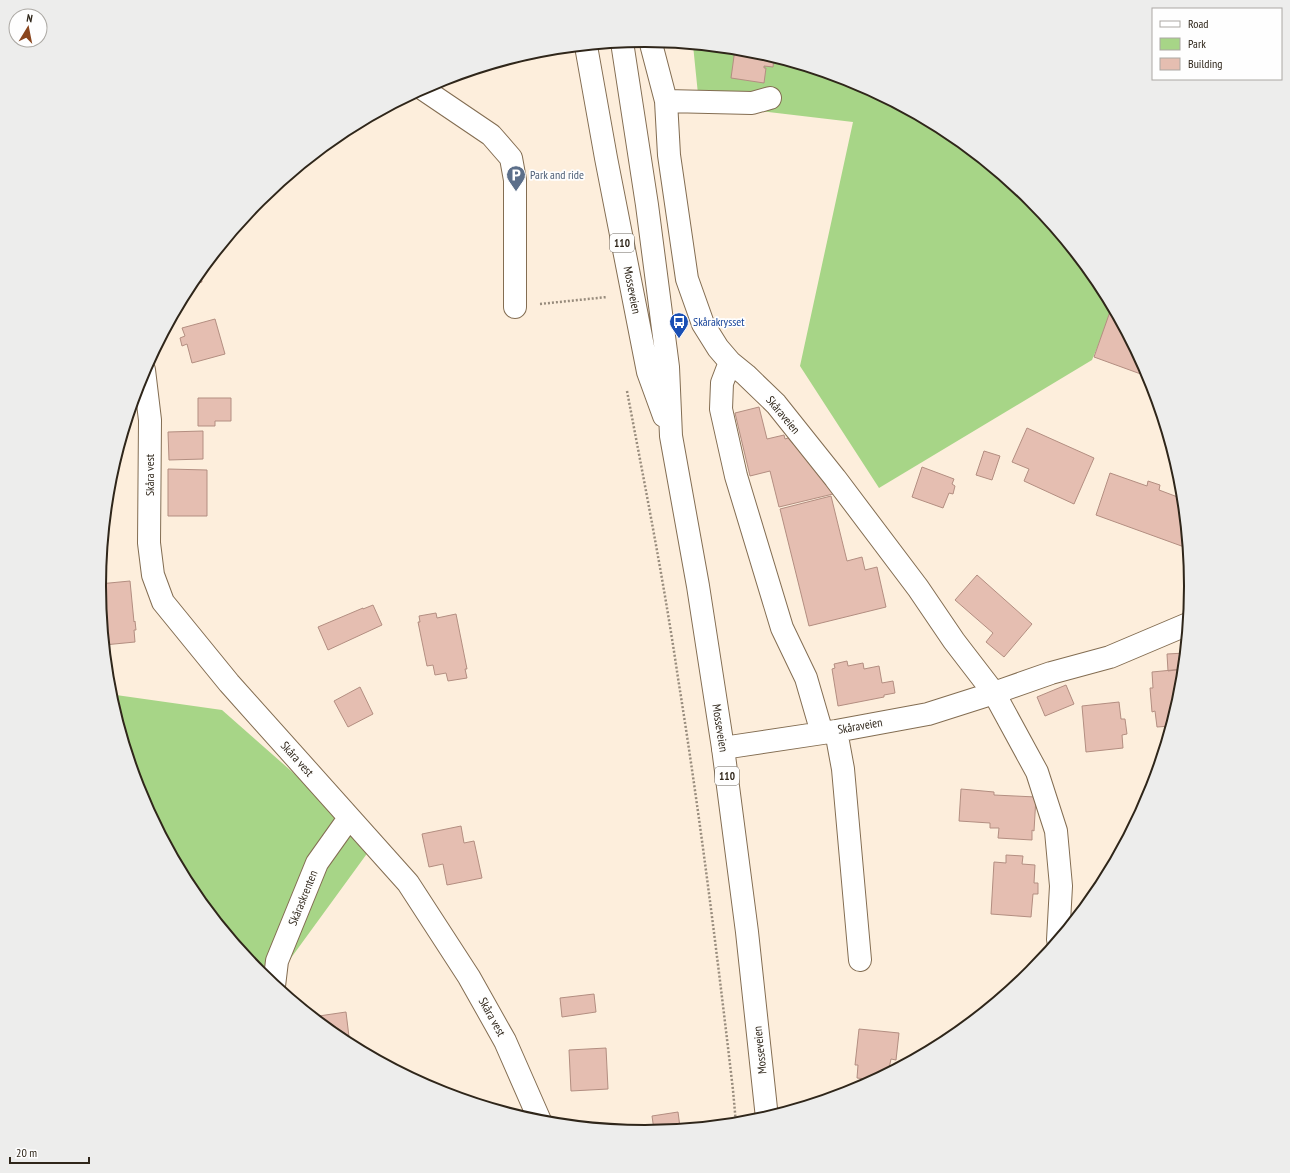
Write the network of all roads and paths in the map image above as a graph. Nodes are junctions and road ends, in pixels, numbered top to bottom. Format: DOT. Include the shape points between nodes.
graph roads {
  1 [pos="652,47"];
  2 [pos="623,48"];
  3 [pos="587,51"];
  4 [pos="429,93"];
  5 [pos="770,98"];
  6 [pos="666,101"];
  7 [pos="605,290"];
  8 [pos="607,296"];
  9 [pos="608,304"];
  10 [pos="515,307"];
  11 [pos="730,362"];
  12 [pos="146,384"];
  13 [pos="626,386"];
  14 [pos="671,436"];
  15 [pos="1183,626"];
  16 [pos="994,693"];
  17 [pos="829,732"];
  18 [pos="723,748"];
  19 [pos="349,818"];
  20 [pos="1058,933"];
  21 [pos="860,960"];
  22 [pos="275,978"];
  23 [pos="767,1112"];
  24 [pos="538,1115"];
  25 [pos="735,1118"];
  1 -- 6 [label="main road, Skåraveien"];
  2 -- 14 [label="main road, Mosseveien / 110" via="668,367"];
  3 -- 14 [label="main road, Mosseveien / 110" via="648,372"];
  4 -- 10 [label="main road" via="491,135 511,158 516,180"];
  5 -- 6 [label="main road" via="752,103"];
  6 -- 11 [label="main road, Skåraveien" via="669,155 686,280 703,324"];
  7 -- 8 [label="path"];
  8 -- 9 [label="path"];
  8 -- 10 [label="path"];
  11 -- 16 [label="main road, Skåraveien" via="776,404 796,429 918,588"];
  11 -- 17 [label="main road" via="722,383 722,409 736,476 782,628"];
  12 -- 19 [label="main road, Skåra vest" via="150,420 149,543 153,575 163,602 229,682"];
  13 -- 25 [label="path" via="678,678 710,897"];
  14 -- 18 [label="main road, Mosseveien / 110"];
  15 -- 16 [label="main road, Skåraveien" via="1110,657 1051,673"];
  16 -- 17 [label="main road, Skåraveien" via="928,714"];
  16 -- 20 [label="main road, Skåraveien" via="1037,772 1056,831 1060,886"];
  17 -- 18 [label="main road, Skåraveien"];
  17 -- 21 [label="main road" via="844,769"];
  18 -- 23 [label="main road, Mosseveien / 110"];
  19 -- 22 [label="main road, Skåraskrenten" via="317,863 277,962"];
  19 -- 24 [label="main road, Skåra vest" via="408,883 469,977 505,1041"];
}
